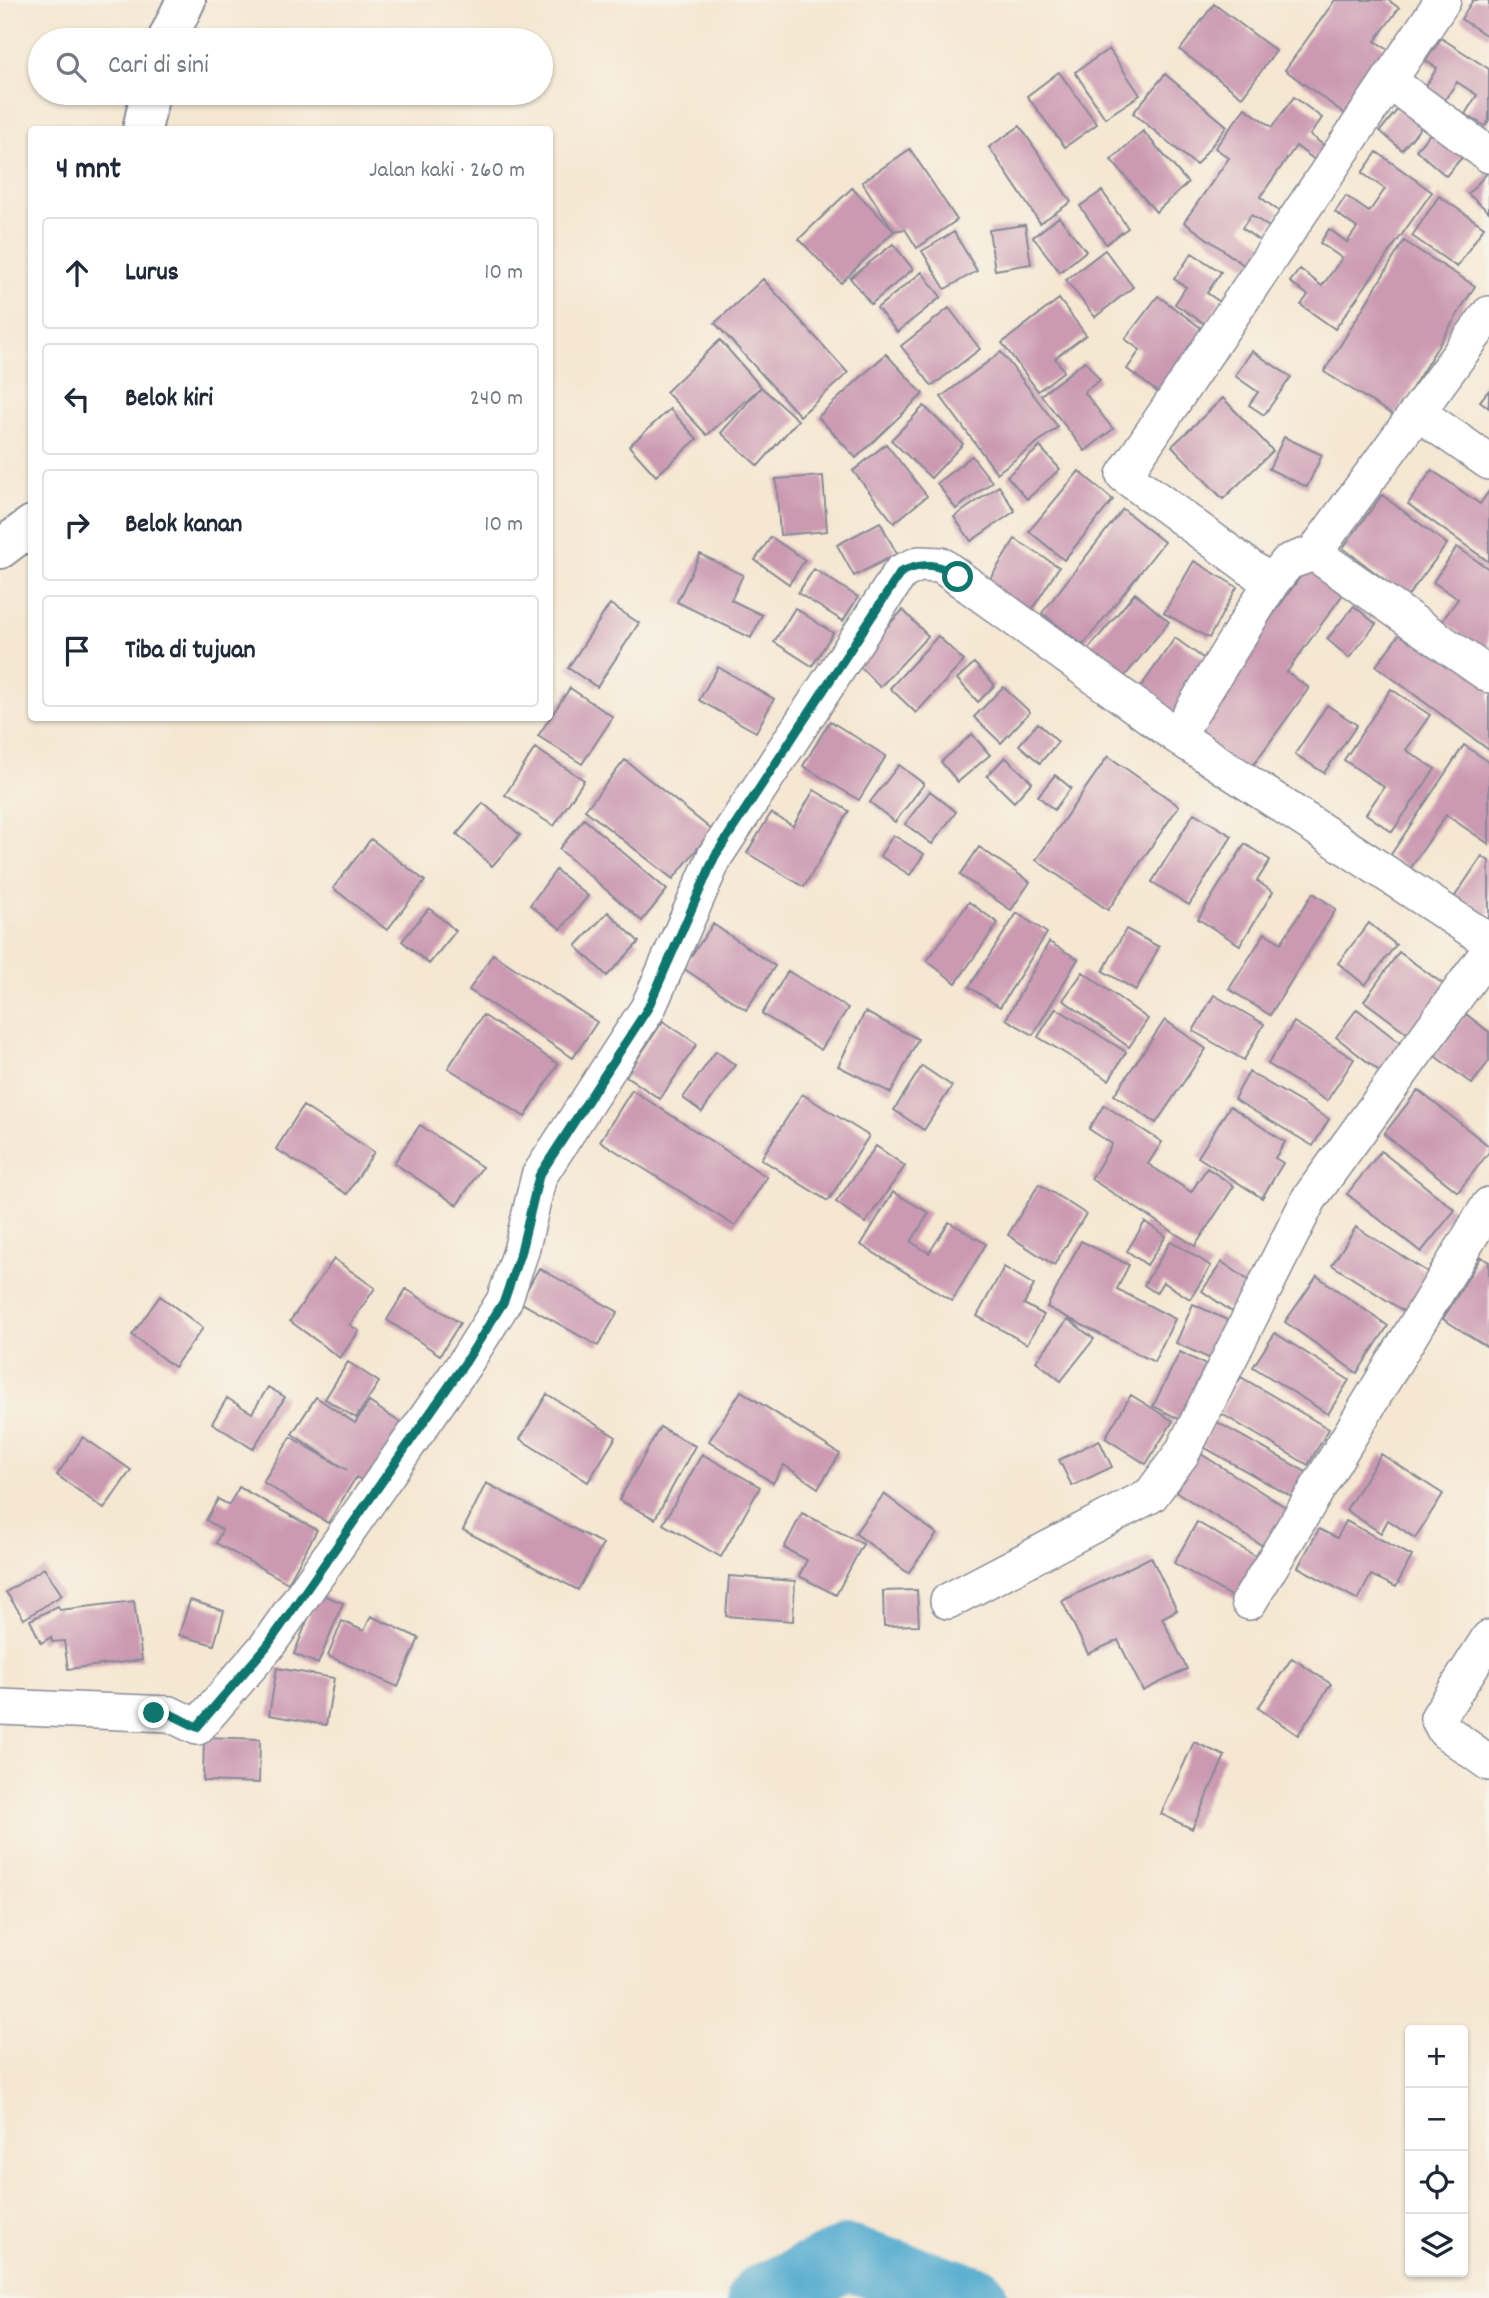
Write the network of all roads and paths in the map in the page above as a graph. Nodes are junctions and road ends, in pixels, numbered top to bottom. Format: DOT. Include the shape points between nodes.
graph roads {
  1 [pos="186,0"];
  2 [pos="1443,0"];
  3 [pos="173,28"];
  4 [pos="1389,81"];
  5 [pos="147,105"];
  6 [pos="143,126"];
  7 [pos="1489,155"];
  8 [pos="1489,314"];
  9 [pos="1417,412"];
  10 [pos="1489,462"];
  11 [pos="28,528"];
  12 [pos="0,549"];
  13 [pos="1314,553"];
  14 [pos="1271,583"];
  15 [pos="1489,675"];
  16 [pos="1177,736"];
  17 [pos="1489,941"];
  18 [pos="1489,951"];
  19 [pos="1489,1205"];
  20 [pos="948,1601"];
  21 [pos="1250,1602"];
  22 [pos="1489,1638"];
  23 [pos="0,1707"];
  24 [pos="1489,1763"];
  1 -- 3 [label="street"];
  2 -- 4 [label="street"];
  4 -- 7 [label="street"];
  4 -- 14 [label="street" via="1124,475"];
  5 -- 6 [label="street"];
  8 -- 9 [label="street"];
  9 -- 10 [label="street"];
  9 -- 13 [label="street"];
  11 -- 12 [label="street"];
  13 -- 14 [label="street" via="1287,562"];
  13 -- 15 [label="street"];
  14 -- 16 [label="street"];
  16 -- 17 [label="street"];
  16 -- 23 [label="street" via="942,565 919,564 901,572 715,856 648,1008 539,1176 504,1301 267,1646 197,1727 170,1714"];
  18 -- 20 [label="street" via="1309,1199 1182,1453 1151,1495"];
  19 -- 21 [label="street"];
  22 -- 24 [label="street" via="1438,1718 1445,1731"];
}
